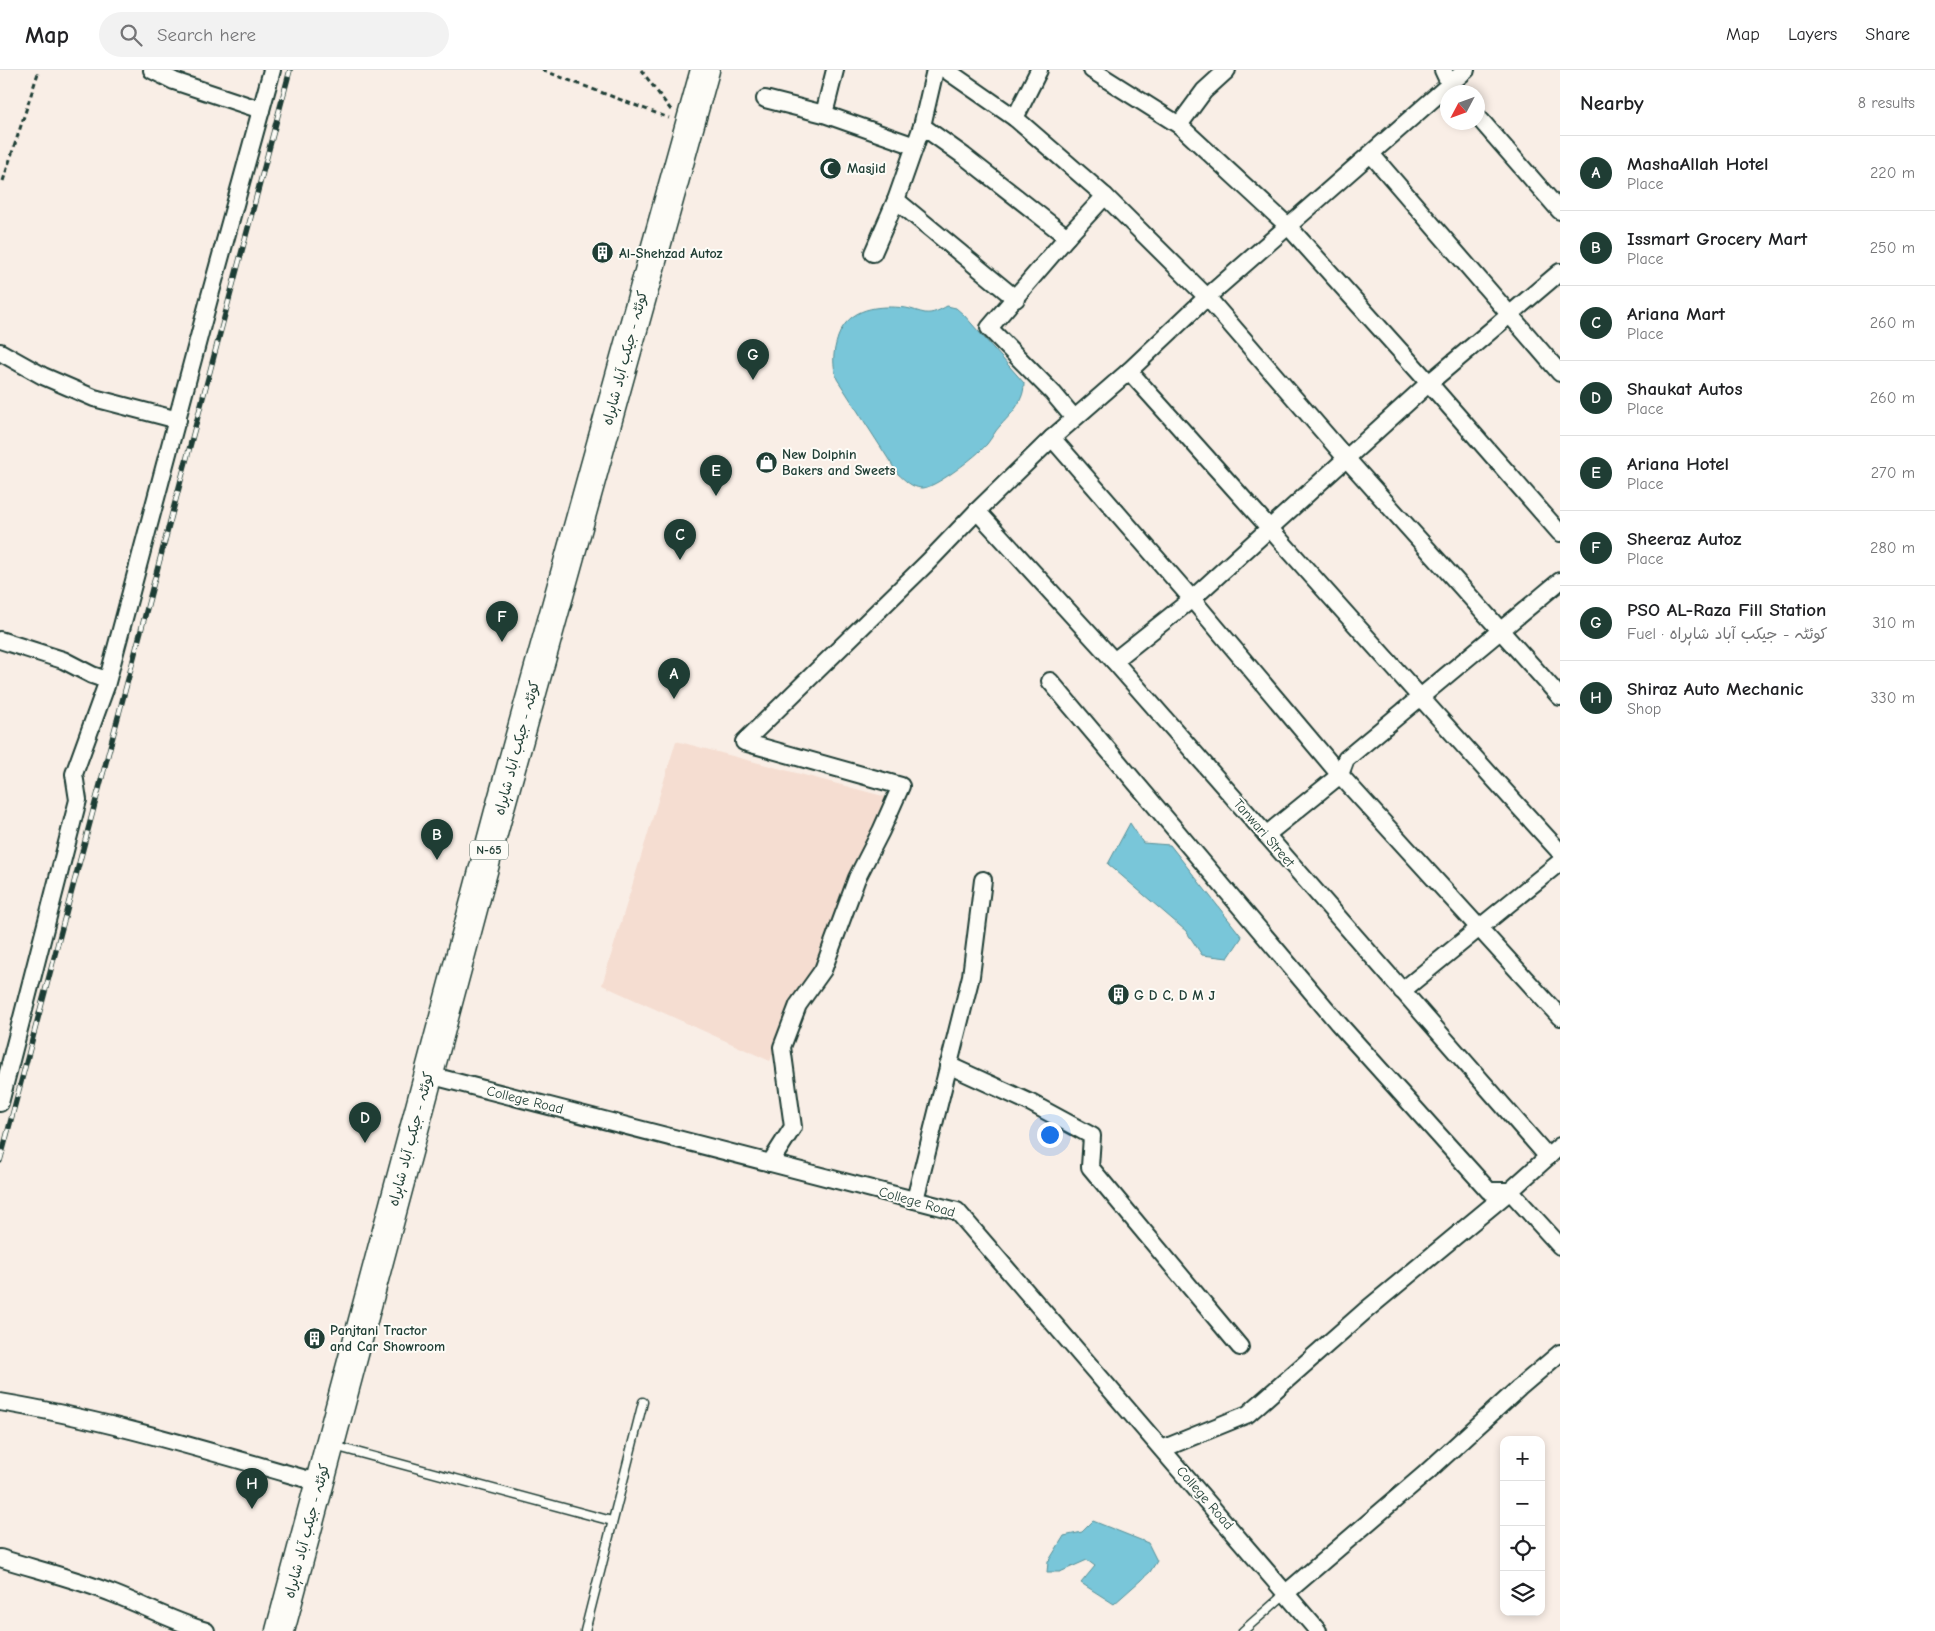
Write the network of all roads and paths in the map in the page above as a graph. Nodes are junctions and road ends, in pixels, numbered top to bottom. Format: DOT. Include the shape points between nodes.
graph roads {
  1 [pos="39,70"];
  2 [pos="152,70"];
  3 [pos="272,70"];
  4 [pos="542,70"];
  5 [pos="641,70"];
  6 [pos="705,70"];
  7 [pos="836,70"];
  8 [pos="935,70"];
  9 [pos="946,70"];
  10 [pos="1039,70"];
  11 [pos="1227,70"];
  12 [pos="1466,70"];
  13 [pos="1094,71"];
  14 [pos="1450,83"];
  15 [pos="765,99"];
  16 [pos="261,110"];
  17 [pos="824,114"];
  18 [pos="1016,118"];
  19 [pos="1179,125"];
  20 [pos="1485,125"];
  21 [pos="922,126"];
  22 [pos="683,127"];
  23 [pos="915,146"];
  24 [pos="1371,154"];
  25 [pos="3,181"];
  26 [pos="1105,196"];
  27 [pos="896,200"];
  28 [pos="1560,211"];
  29 [pos="1288,226"];
  30 [pos="1067,237"];
  31 [pos="873,253"];
  32 [pos="1560,272"];
  33 [pos="1207,298"];
  34 [pos="1016,299"];
  35 [pos="1509,316"];
  36 [pos="0,352"];
  37 [pos="1129,371"];
  38 [pos="1560,373"];
  39 [pos="1430,383"];
  40 [pos="1074,418"];
  41 [pos="178,420"];
  42 [pos="1052,438"];
  43 [pos="1346,458"];
  44 [pos="977,511"];
  45 [pos="1271,529"];
  46 [pos="1560,533"];
  47 [pos="1560,581"];
  48 [pos="1192,599"];
  49 [pos="1501,631"];
  50 [pos="0,640"];
  51 [pos="1114,661"];
  52 [pos="107,680"];
  53 [pos="1050,681"];
  54 [pos="1560,697"];
  55 [pos="1420,698"];
  56 [pos="1340,775"];
  57 [pos="1266,835"];
  58 [pos="1560,852"];
  59 [pos="1560,862"];
  60 [pos="983,880"];
  61 [pos="1479,929"];
  62 [pos="1402,991"];
  63 [pos="1560,1017"];
  64 [pos="948,1065"];
  65 [pos="429,1075"];
  66 [pos="0,1103"];
  67 [pos="1554,1151"];
  68 [pos="770,1163"];
  69 [pos="1510,1191"];
  70 [pos="915,1200"];
  71 [pos="1560,1246"];
  72 [pos="1240,1347"];
  73 [pos="1560,1354"];
  74 [pos="0,1402"];
  75 [pos="643,1402"];
  76 [pos="330,1445"];
  77 [pos="1162,1448"];
  78 [pos="320,1483"];
  79 [pos="612,1521"];
  80 [pos="0,1558"];
  81 [pos="1286,1593"];
  82 [pos="206,1631"];
  83 [pos="280,1631"];
  84 [pos="585,1631"];
  85 [pos="1243,1631"];
  86 [pos="1318,1631"];
  1 -- 25 [label="path"];
  2 -- 16 [label="street" via="174,81"];
  3 -- 16 [label="street"];
  4 -- 22 [label="path"];
  5 -- 22 [label="path"];
  6 -- 22 [label="highway, کوئٹہ - جیکب آباد شاہراہ / N-65"];
  7 -- 17 [label="street"];
  8 -- 21 [label="street"];
  9 -- 18 [label="street"];
  10 -- 18 [label="street"];
  11 -- 19 [label="street" via="1204,91"];
  12 -- 14 [label="street"];
  13 -- 19 [label="street"];
  14 -- 24 [label="street"];
  15 -- 17 [label="street"];
  16 -- 41 [label="street"];
  17 -- 23 [label="street"];
  18 -- 26 [label="street"];
  19 -- 29 [label="street"];
  20 -- 28 [label="street"];
  21 -- 23 [label="street"];
  21 -- 30 [label="street"];
  22 -- 65 [label="highway, کوئٹہ - جیکب آباد شاہراہ / N-65"];
  23 -- 27 [label="street"];
  24 -- 29 [label="street"];
  24 -- 35 [label="street"];
  26 -- 30 [label="street"];
  26 -- 33 [label="street"];
  27 -- 31 [label="street"];
  27 -- 34 [label="street"];
  29 -- 33 [label="street"];
  29 -- 39 [label="street"];
  30 -- 34 [label="street"];
  32 -- 35 [label="street"];
  33 -- 37 [label="street"];
  33 -- 43 [label="street"];
  34 -- 40 [label="street" via="989,328"];
  35 -- 38 [label="street"];
  35 -- 39 [label="street"];
  36 -- 41 [label="street" via="43,376 94,398"];
  37 -- 40 [label="street"];
  37 -- 45 [label="street"];
  39 -- 43 [label="street"];
  39 -- 46 [label="street"];
  40 -- 42 [label="street"];
  41 -- 52 [label="street"];
  42 -- 44 [label="street"];
  42 -- 48 [label="street"];
  43 -- 45 [label="street"];
  43 -- 49 [label="street"];
  44 -- 51 [label="street, Tanwari Street"];
  44 -- 68 [label="street" via="744,742 901,786 857,878 823,970 798,1005 782,1047 793,1127"];
  45 -- 48 [label="street"];
  45 -- 55 [label="street"];
  47 -- 49 [label="street"];
  48 -- 51 [label="street"];
  48 -- 56 [label="street"];
  49 -- 54 [label="street"];
  49 -- 55 [label="street"];
  50 -- 52 [label="street" via="64,660"];
  51 -- 57 [label="street, Tanwari Street"];
  52 -- 66 [label="street" via="74,774 78,800"];
  53 -- 69 [label="street" via="1338,1023 1482,1184 1489,1191"];
  55 -- 56 [label="street" via="1346,759"];
  55 -- 58 [label="street"];
  56 -- 57 [label="street"];
  56 -- 61 [label="street"];
  57 -- 62 [label="street, Tanwari Street"];
  59 -- 61 [label="street"];
  60 -- 64 [label="street" via="971,976"];
  61 -- 62 [label="street"];
  61 -- 63 [label="street"];
  62 -- 67 [label="street, Tanwari Street"];
  64 -- 70 [label="street"];
  64 -- 72 [label="street" via="1031,1103 1092,1136 1090,1167"];
  65 -- 68 [label="street, College Road"];
  65 -- 76 [label="highway, کوئٹہ - جیکب آباد شاہراہ / N-65"];
  67 -- 69 [label="street"];
  68 -- 70 [label="street, College Road"];
  69 -- 71 [label="street"];
  69 -- 77 [label="street" via="1365,1311 1248,1414"];
  70 -- 77 [label="street, College Road" via="957,1211"];
  73 -- 81 [label="street"];
  74 -- 78 [label="street" via="142,1432"];
  75 -- 79 [label="lane"];
  76 -- 78 [label="highway, کوئٹہ - جیکب آباد شاہراہ / N-65"];
  76 -- 79 [label="lane"];
  77 -- 81 [label="street, College Road"];
  78 -- 83 [label="highway, کوئٹہ - جیکب آباد شاہراہ / N-65"];
  79 -- 84 [label="lane"];
  80 -- 82 [label="street" via="113,1594"];
  81 -- 85 [label="lane"];
  81 -- 86 [label="street, College Road"];
}
